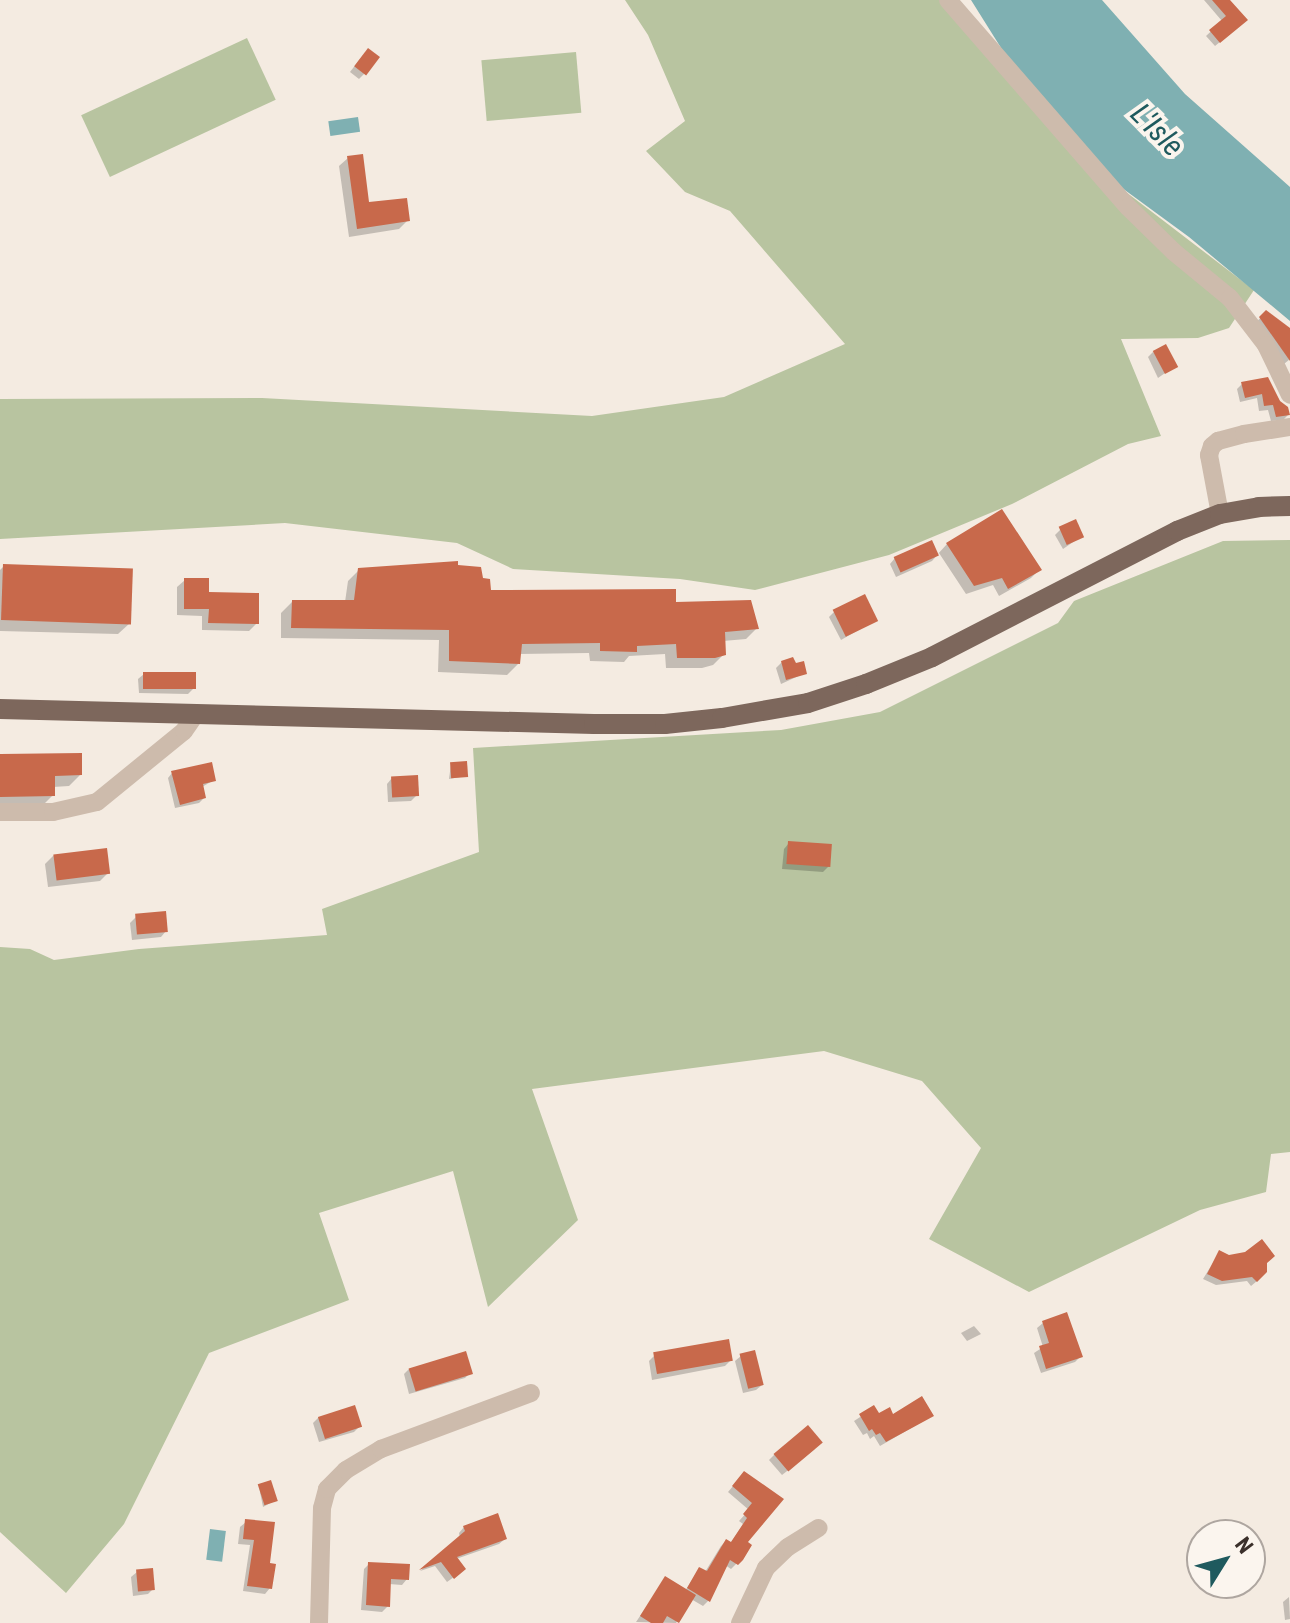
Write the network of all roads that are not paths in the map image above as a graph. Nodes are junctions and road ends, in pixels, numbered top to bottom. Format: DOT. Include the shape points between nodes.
graph roads {
  1 [pos="948,0"];
  2 [pos="1290,395"];
  3 [pos="1290,427"];
  4 [pos="1290,506"];
  5 [pos="1220,514"];
  6 [pos="0,709"];
  7 [pos="195,715"];
  8 [pos="0,812"];
  9 [pos="531,1393"];
  10 [pos="818,1528"];
  11 [pos="319,1623"];
  12 [pos="740,1623"];
  1 -- 2 [label="street" via="1128,207 1230,298 1266,345"];
  3 -- 5 [label="street" via="1244,434 1212,446 1209,455"];
  4 -- 5 [label="main road"];
  5 -- 7 [label="main road" via="1130,552 932,657 808,703 665,724"];
  6 -- 7 [label="main road"];
  7 -- 8 [label="street" via="184,731 97,802 53,812"];
  9 -- 11 [label="street" via="381,1449 327,1489"];
  10 -- 12 [label="street" via="766,1568"];
}
